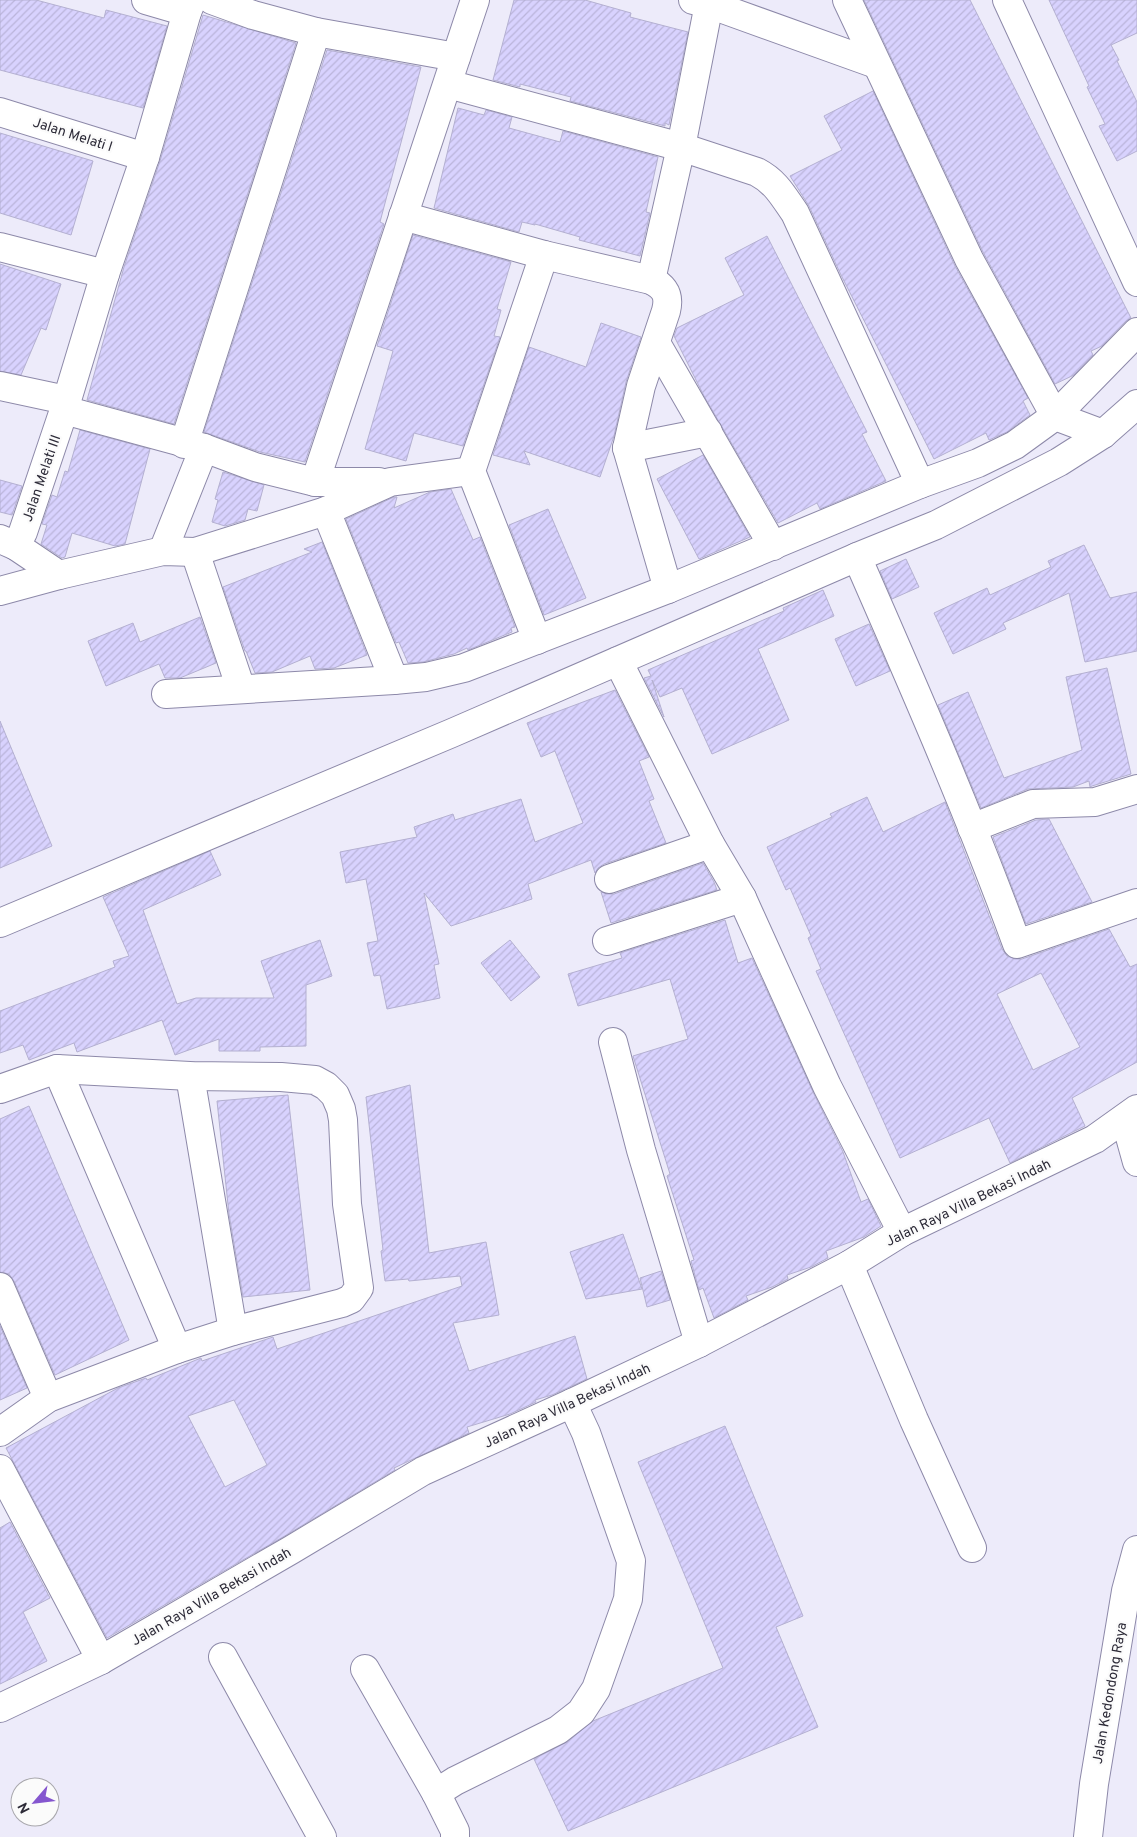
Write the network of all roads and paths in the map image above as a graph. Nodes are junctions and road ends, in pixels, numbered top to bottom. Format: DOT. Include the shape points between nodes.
graph roads {
  1 [pos="146,0"];
  2 [pos="212,0"];
  3 [pos="475,0"];
  4 [pos="847,0"];
  5 [pos="1006,0"];
  6 [pos="701,2"];
  7 [pos="190,6"];
  8 [pos="316,32"];
  9 [pos="456,57"];
  10 [pos="876,64"];
  11 [pos="448,84"];
  12 [pos="0,112"];
  13 [pos="681,148"];
  14 [pos="145,157"];
  15 [pos="403,216"];
  16 [pos="0,247"];
  17 [pos="544,255"];
  18 [pos="105,274"];
  19 [pos="651,280"];
  20 [pos="1137,282"];
  21 [pos="1137,332"];
  22 [pos="656,343"];
  23 [pos="0,386"];
  24 [pos="1137,404"];
  25 [pos="65,405"];
  26 [pos="1055,416"];
  27 [pos="708,432"];
  28 [pos="1103,434"];
  29 [pos="194,446"];
  30 [pos="627,448"];
  31 [pos="472,471"];
  32 [pos="315,482"];
  33 [pos="390,482"];
  34 [pos="920,484"];
  35 [pos="326,511"];
  36 [pos="8,543"];
  37 [pos="773,546"];
  38 [pos="163,551"];
  39 [pos="195,552"];
  40 [pos="856,558"];
  41 [pos="58,576"];
  42 [pos="668,589"];
  43 [pos="0,591"];
  44 [pos="537,640"];
  45 [pos="618,661"];
  46 [pos="394,680"];
  47 [pos="241,690"];
  48 [pos="166,694"];
  49 [pos="1137,789"];
  50 [pos="972,828"];
  51 [pos="710,844"];
  52 [pos="609,879"];
  53 [pos="742,898"];
  54 [pos="1137,903"];
  55 [pos="0,923"];
  56 [pos="607,941"];
  57 [pos="613,1042"];
  58 [pos="57,1069"];
  59 [pos="190,1076"];
  60 [pos="0,1089"];
  61 [pos="1131,1114"];
  62 [pos="1137,1162"];
  63 [pos="902,1232"];
  64 [pos="849,1265"];
  65 [pos="0,1288"];
  66 [pos="233,1331"];
  67 [pos="699,1343"];
  68 [pos="177,1349"];
  69 [pos="48,1398"];
  70 [pos="572,1403"];
  71 [pos="0,1432"];
  72 [pos="0,1469"];
  73 [pos="972,1548"];
  74 [pos="1137,1550"];
  75 [pos="224,1657"];
  76 [pos="101,1660"];
  77 [pos="365,1669"];
  78 [pos="0,1708"];
  79 [pos="436,1793"];
  80 [pos="322,1837"];
  81 [pos="455,1837"];
  82 [pos="1088,1837"];
  1 -- 7 [label="street"];
  2 -- 8 [label="street"];
  3 -- 9 [label="street"];
  4 -- 10 [label="street"];
  5 -- 20 [label="street"];
  6 -- 10 [label="street"];
  6 -- 13 [label="street"];
  7 -- 14 [label="street, Jalan Melati III"];
  8 -- 9 [label="street"];
  8 -- 29 [label="street"];
  9 -- 11 [label="street"];
  10 -- 26 [label="street" via="969,259"];
  11 -- 13 [label="street"];
  11 -- 15 [label="street"];
  12 -- 14 [label="street, Jalan Melati I"];
  13 -- 19 [label="street"];
  13 -- 34 [label="street" via="757,172 777,186 795,213"];
  14 -- 18 [label="street, Jalan Melati III"];
  15 -- 17 [label="street"];
  15 -- 32 [label="street"];
  16 -- 18 [label="street"];
  17 -- 19 [label="street"];
  17 -- 31 [label="street"];
  18 -- 25 [label="street, Jalan Melati III"];
  19 -- 22 [label="street" via="663,288 668,298"];
  21 -- 26 [label="street"];
  22 -- 27 [label="street"];
  22 -- 30 [label="street"];
  23 -- 25 [label="street"];
  24 -- 28 [label="street"];
  25 -- 29 [label="street"];
  25 -- 36 [label="street, Jalan Melati III" via="23,532"];
  26 -- 28 [label="street"];
  26 -- 34 [label="street" via="978,463"];
  27 -- 30 [label="street"];
  27 -- 37 [label="street"];
  28 -- 40 [label="street" via="1059,462 936,525"];
  29 -- 32 [label="street" via="255,467"];
  29 -- 38 [label="street"];
  30 -- 42 [label="street"];
  31 -- 33 [label="street"];
  31 -- 44 [label="street"];
  32 -- 33 [label="street"];
  33 -- 35 [label="street"];
  34 -- 37 [label="street"];
  35 -- 39 [label="street"];
  35 -- 46 [label="street"];
  36 -- 41 [label="street"];
  37 -- 42 [label="street"];
  38 -- 39 [label="street"];
  38 -- 41 [label="street"];
  39 -- 47 [label="street"];
  40 -- 45 [label="street"];
  40 -- 50 [label="street"];
  41 -- 43 [label="street"];
  42 -- 44 [label="street"];
  44 -- 46 [label="street" via="464,668"];
  45 -- 51 [label="street"];
  45 -- 55 [label="street"];
  46 -- 47 [label="street"];
  47 -- 48 [label="street"];
  49 -- 50 [label="street" via="1095,802 1033,804"];
  50 -- 54 [label="street" via="1016,944"];
  51 -- 52 [label="street"];
  51 -- 53 [label="street"];
  53 -- 56 [label="street"];
  53 -- 63 [label="street" via="827,1086"];
  57 -- 67 [label="street" via="641,1150"];
  58 -- 59 [label="street"];
  58 -- 60 [label="street"];
  58 -- 68 [label="street"];
  59 -- 66 [label="street"];
  59 -- 66 [label="street" via="315,1080 335,1095 343,1120 347,1204 359,1288 342,1303"];
  61 -- 62 [label="street"];
  61 -- 63 [label="street, Jalan Raya Villa Bekasi Indah" via="1095,1139"];
  63 -- 64 [label="street, Jalan Raya Villa Bekasi Indah"];
  64 -- 67 [label="street, Jalan Raya Villa Bekasi Indah"];
  64 -- 73 [label="street"];
  65 -- 69 [label="street"];
  66 -- 68 [label="street"];
  67 -- 70 [label="street, Jalan Raya Villa Bekasi Indah"];
  68 -- 69 [label="street"];
  69 -- 71 [label="street"];
  70 -- 76 [label="street, Jalan Raya Villa Bekasi Indah" via="423,1471"];
  70 -- 79 [label="street" via="586,1432 631,1561 625,1608 596,1689 581,1712 558,1730"];
  72 -- 76 [label="street"];
  74 -- 82 [label="street, Jalan Kedondong Raya" via="1123,1610"];
  75 -- 80 [label="street"];
  76 -- 78 [label="street, Jalan Raya Villa Bekasi Indah"];
  77 -- 79 [label="street"];
  79 -- 81 [label="street"];
}
